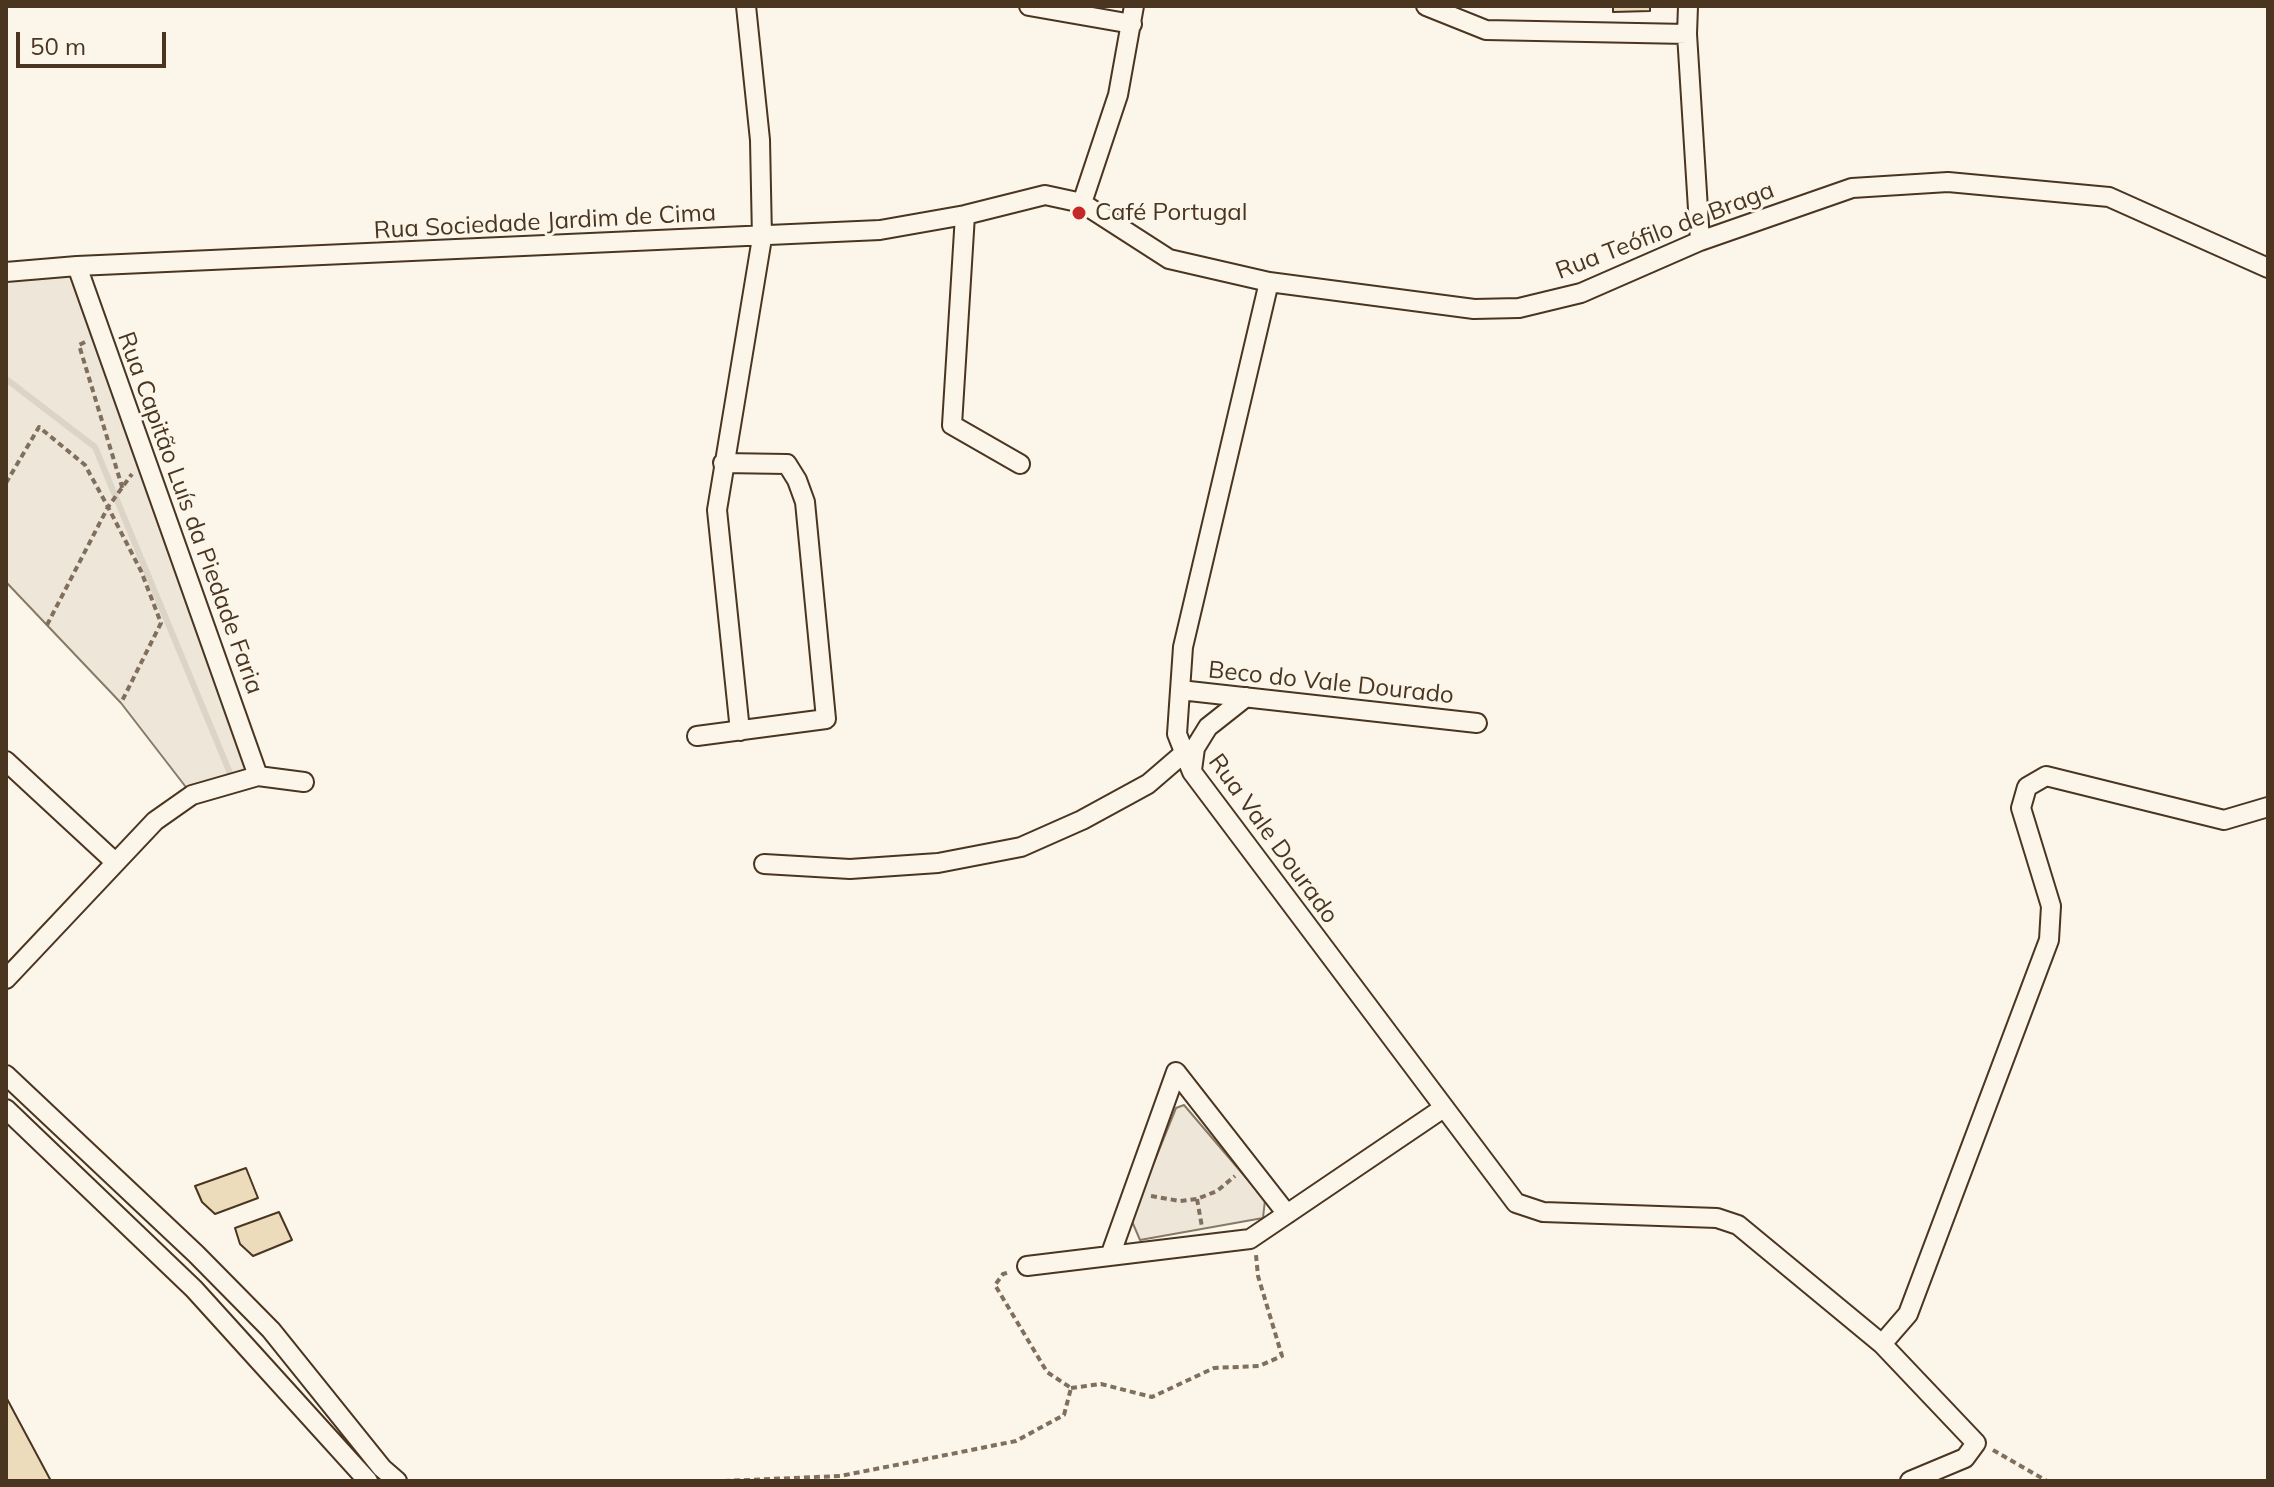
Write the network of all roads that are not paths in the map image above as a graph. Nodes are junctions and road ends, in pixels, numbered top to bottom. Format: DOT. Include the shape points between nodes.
graph roads {
  1 [pos="746,6"];
  2 [pos="1029,6"];
  3 [pos="1426,6"];
  4 [pos="1688,6"];
  5 [pos="1133,15"];
  6 [pos="1687,34"];
  7 [pos="1082,203"];
  8 [pos="965,215"];
  9 [pos="762,238"];
  10 [pos="1700,241"];
  11 [pos="77,266"];
  12 [pos="2268,268"];
  13 [pos="6,272"];
  14 [pos="1269,282"];
  15 [pos="723,463"];
  16 [pos="1020,464"];
  17 [pos="1180,690"];
  18 [pos="1246,697"];
  19 [pos="1477,723"];
  20 [pos="740,731"];
  21 [pos="697,736"];
  22 [pos="1184,753"];
  23 [pos="6,761"];
  24 [pos="1192,772"];
  25 [pos="258,776"];
  26 [pos="304,782"];
  27 [pos="2268,807"];
  28 [pos="115,862"];
  29 [pos="764,864"];
  30 [pos="6,979"];
  31 [pos="6,1075"];
  32 [pos="6,1109"];
  33 [pos="1442,1109"];
  34 [pos="1287,1214"];
  35 [pos="1110,1256"];
  36 [pos="1027,1266"];
  37 [pos="1882,1344"];
  38 [pos="368,1481"];
  39 [pos="397,1481"];
  40 [pos="1910,1481"];
  1 -- 9 [label="street" via="760,140"];
  2 -- 5 [label="street"];
  3 -- 6 [label="street" via="1486,30"];
  4 -- 6 [label="street"];
  5 -- 7 [label="street" via="1118,95"];
  6 -- 10 [label="street"];
  7 -- 8 [label="street, Rua Sociedade Jardim de Cima" via="1045,195"];
  7 -- 14 [label="street, Rua Teófilo de Braga" via="1169,259"];
  8 -- 9 [label="street, Rua Sociedade Jardim de Cima" via="880,230"];
  8 -- 16 [label="street" via="952,425"];
  9 -- 11 [label="street, Rua Sociedade Jardim de Cima"];
  9 -- 15 [label="street"];
  10 -- 12 [label="street, Rua Teófilo de Braga" via="1852,188 1948,182 2109,197"];
  10 -- 14 [label="street, Rua Teófilo de Braga" via="1581,293 1519,308 1474,309"];
  11 -- 13 [label="street, Rua Sociedade Jardim de Cima"];
  11 -- 25 [label="street, Rua Capitão Luís da Piedade Faria"];
  14 -- 17 [label="street, Rua Vale Dourado" via="1183,647"];
  15 -- 20 [label="street" via="717,510"];
  15 -- 20 [label="street" via="787,464 797,480 805,502 826,719"];
  17 -- 18 [label="street, Beco do Vale Dourado"];
  17 -- 22 [label="street, Rua Vale Dourado" via="1177,734"];
  18 -- 19 [label="street, Beco do Vale Dourado"];
  18 -- 24 [label="street" via="1208,727 1195,748"];
  20 -- 21 [label="street"];
  22 -- 24 [label="street, Rua Vale Dourado"];
  22 -- 29 [label="street" via="1148,784 1021,847 938,863 850,869"];
  23 -- 28 [label="street"];
  24 -- 33 [label="street, Rua Vale Dourado"];
  25 -- 26 [label="street"];
  25 -- 28 [label="street" via="192,795 155,821"];
  27 -- 37 [label="street" via="2224,820 2046,776 2027,787 2021,808 2051,906 2049,940 1908,1314"];
  28 -- 30 [label="street"];
  31 -- 39 [label="street" via="249,1308"];
  32 -- 38 [label="street" via="194,1289"];
  33 -- 34 [label="street"];
  33 -- 37 [label="street, Rua Vale Dourado" via="1516,1203 1543,1212 1717,1218 1738,1225"];
  34 -- 35 [label="street" via="1254,1236"];
  34 -- 35 [label="street" via="1176,1072"];
  35 -- 36 [label="street"];
  37 -- 40 [label="street, Rua Vale Dourado" via="1976,1443 1965,1458"];
}
